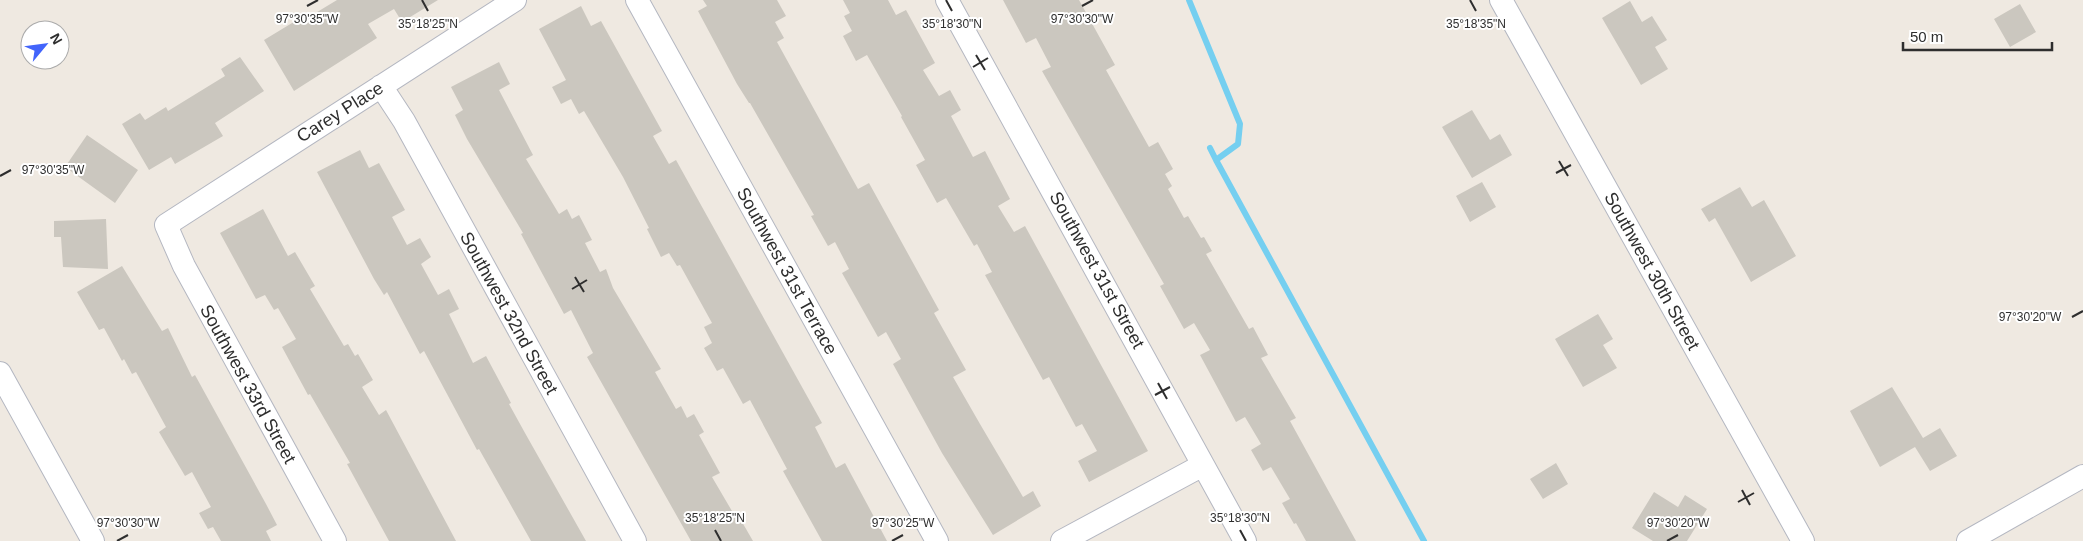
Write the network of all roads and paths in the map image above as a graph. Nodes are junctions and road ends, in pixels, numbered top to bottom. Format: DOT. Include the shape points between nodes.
graph roads {
  1 [pos="515,0"];
  2 [pos="637,0"];
  3 [pos="947,0"];
  4 [pos="1501,0"];
  5 [pos="381,86"];
  6 [pos="166,225"];
  7 [pos="0,373"];
  8 [pos="1203,465"];
  9 [pos="2083,476"];
  10 [pos="93,541"];
  11 [pos="335,541"];
  12 [pos="635,541"];
  13 [pos="937,541"];
  14 [pos="1062,541"];
  15 [pos="1245,541"];
  16 [pos="1803,541"];
  17 [pos="1968,541"];
  1 -- 5 [label="street, Carey Place"];
  2 -- 13 [label="street, Southwest 31st Terrace"];
  3 -- 8 [label="street, Southwest 31st Street"];
  4 -- 16 [label="street, Southwest 30th Street"];
  5 -- 6 [label="street, Carey Place"];
  5 -- 12 [label="street, Southwest 32nd Street" via="404,121"];
  6 -- 11 [label="street, Southwest 33rd Street" via="184,266"];
  7 -- 10 [label="street"];
  8 -- 14 [label="street"];
  8 -- 15 [label="street, Southwest 31st Street"];
  9 -- 17 [label="street"];
}
